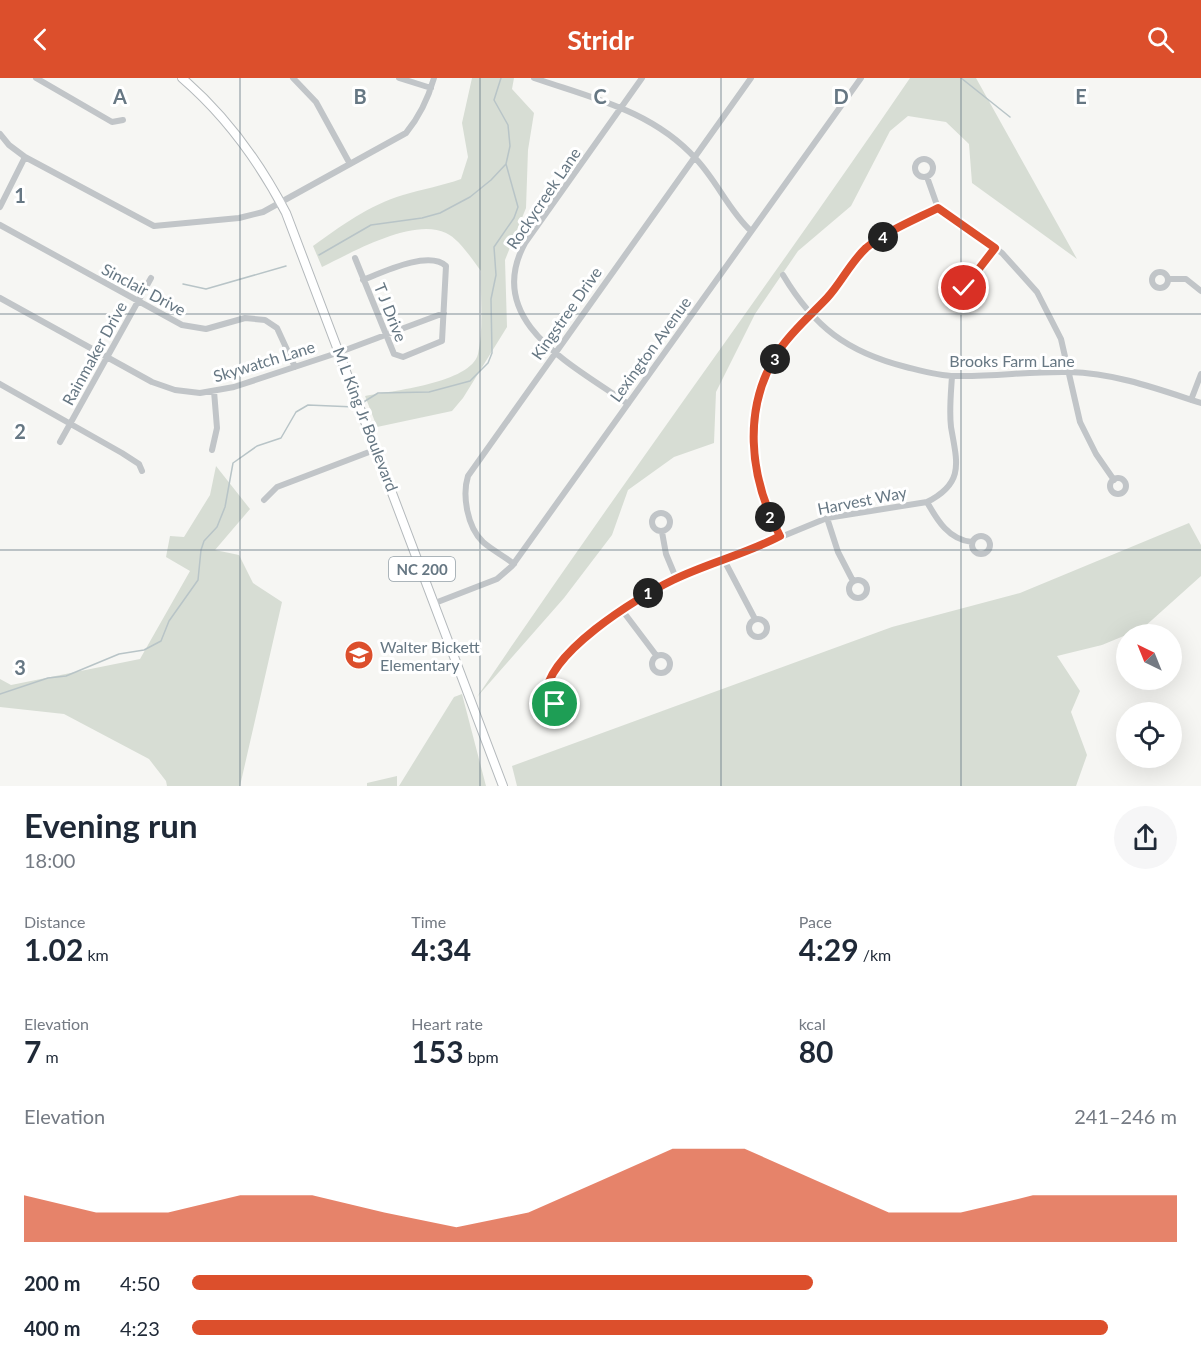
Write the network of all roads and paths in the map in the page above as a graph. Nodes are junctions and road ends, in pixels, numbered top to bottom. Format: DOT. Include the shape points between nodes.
graph roads {
  1 [pos="36,78"];
  2 [pos="182,78"];
  3 [pos="293,78"];
  4 [pos="399,78"];
  5 [pos="434,78"];
  6 [pos="536,78"];
  7 [pos="642,78"];
  8 [pos="751,78"];
  9 [pos="861,78"];
  10 [pos="431,88"];
  11 [pos="621,107"];
  12 [pos="123,120"];
  13 [pos="0,134"];
  14 [pos="25,156"];
  15 [pos="695,157"];
  16 [pos="350,164"];
  17 [pos="927,177"];
  18 [pos="280,202"];
  19 [pos="0,207"];
  20 [pos="938,208"];
  21 [pos="0,225"];
  22 [pos="752,231"];
  23 [pos="995,248"];
  24 [pos="355,258"];
  25 [pos="783,275"];
  26 [pos="151,278"];
  27 [pos="1168,279"];
  28 [pos="363,280"];
  29 [pos="964,288"];
  30 [pos="1201,291"];
  31 [pos="0,298"];
  32 [pos="138,301"];
  33 [pos="444,313"];
  34 [pos="811,315"];
  35 [pos="385,335"];
  36 [pos="340,352"];
  37 [pos="555,352"];
  38 [pos="108,357"];
  39 [pos="294,367"];
  40 [pos="1069,372"];
  41 [pos="1201,374"];
  42 [pos="952,376"];
  43 [pos="0,384"];
  44 [pos="214,391"];
  45 [pos="1191,400"];
  46 [pos="1201,403"];
  47 [pos="628,404"];
  48 [pos="70,423"];
  49 [pos="60,442"];
  50 [pos="378,449"];
  51 [pos="212,450"];
  52 [pos="142,471"];
  53 [pos="1114,480"];
  54 [pos="264,500"];
  55 [pos="927,502"];
  56 [pos="827,518"];
  57 [pos="662,531"];
  58 [pos="780,536"];
  59 [pos="972,542"];
  60 [pos="724,560"];
  61 [pos="514,564"];
  62 [pos="676,578"];
  63 [pos="853,581"];
  64 [pos="435,603"];
  65 [pos="622,610"];
  66 [pos="755,619"];
  67 [pos="656,656"];
  68 [pos="546,698"];
  69 [pos="503,786"];
  1 -- 12 [label="street" via="112,122"];
  2 -- 18 [label="main road, M L King Jr Boulevard / NC 200" via="243,144"];
  3 -- 16 [label="street" via="316,102"];
  4 -- 10 [label="street"];
  5 -- 10 [label="street"];
  6 -- 11 [label="street"];
  7 -- 11 [label="street, Rockycreek Lane"];
  8 -- 15 [label="street, Kingstree Drive"];
  9 -- 22 [label="street, Lexington Avenue"];
  10 -- 16 [label="street" via="416,122 406,133"];
  11 -- 15 [label="street"];
  11 -- 37 [label="street, Rockycreek Lane" via="517,257 515,291 519,309 526,325"];
  13 -- 14 [label="street"];
  14 -- 18 [label="street" via="154,226 239,218"];
  14 -- 19 [label="street"];
  15 -- 22 [label="street"];
  15 -- 37 [label="street, Kingstree Drive"];
  16 -- 18 [label="street"];
  17 -- 20 [label="street"];
  18 -- 36 [label="main road, M L King Jr Boulevard / NC 200"];
  20 -- 23 [label="street"];
  20 -- 34 [label="street" via="866,248"];
  21 -- 32 [label="street, Sinclair Drive"];
  22 -- 47 [label="street, Lexington Avenue"];
  23 -- 29 [label="street"];
  23 -- 40 [label="street" via="1037,292 1061,339"];
  24 -- 28 [label="street, T J Drive"];
  25 -- 34 [label="street, Brooks Farm Lane"];
  26 -- 32 [label="street, Rainmaker Drive"];
  27 -- 30 [label="street" via="1186,279"];
  28 -- 33 [label="street, T J Drive" via="407,262 439,261 446,266"];
  28 -- 35 [label="street, T J Drive"];
  31 -- 38 [label="street, Skywatch Lane"];
  32 -- 38 [label="street, Rainmaker Drive"];
  32 -- 39 [label="street, Sinclair Drive" via="195,329 206,330 244,318 265,320 277,328"];
  33 -- 35 [label="street, Skywatch Lane"];
  33 -- 35 [label="street, T J Drive" via="444,336 439,344 398,357"];
  34 -- 42 [label="street, Brooks Farm Lane" via="851,347 894,364"];
  34 -- 58 [label="street" via="780,349 767,374 753,425 758,486"];
  35 -- 36 [label="street, Skywatch Lane"];
  36 -- 39 [label="street, Skywatch Lane"];
  36 -- 50 [label="main road, M L King Jr Boulevard / NC 200"];
  37 -- 47 [label="street, Rockycreek Lane"];
  37 -- 61 [label="street, Kingstree Drive" via="473,468 465,486 476,533"];
  38 -- 44 [label="street, Skywatch Lane" via="175,390"];
  38 -- 48 [label="street, Rainmaker Drive"];
  39 -- 44 [label="street, Skywatch Lane"];
  40 -- 42 [label="street, Brooks Farm Lane"];
  40 -- 45 [label="street, Brooks Farm Lane" via="1101,374"];
  40 -- 53 [label="street" via="1080,422"];
  41 -- 45 [label="street"];
  42 -- 55 [label="street, Harvest Way" via="950,413 958,459 956,473 948,488"];
  43 -- 48 [label="street"];
  44 -- 51 [label="street" via="217,428"];
  45 -- 46 [label="street, Brooks Farm Lane"];
  47 -- 61 [label="street, Lexington Avenue"];
  48 -- 49 [label="street, Rainmaker Drive"];
  48 -- 52 [label="street" via="139,464"];
  50 -- 54 [label="street" via="277,487"];
  50 -- 64 [label="main road, M L King Jr Boulevard / NC 200"];
  55 -- 56 [label="street, Harvest Way"];
  55 -- 59 [label="street" via="949,533"];
  56 -- 58 [label="street, Harvest Way"];
  56 -- 63 [label="street"];
  57 -- 62 [label="street"];
  58 -- 60 [label="street, Harvest Way"];
  60 -- 62 [label="street, Harvest Way"];
  60 -- 66 [label="street"];
  61 -- 64 [label="street, Lexington Avenue" via="497,579"];
  62 -- 65 [label="street, Harvest Way"];
  64 -- 69 [label="main road, M L King Jr Boulevard / NC 200"];
  65 -- 67 [label="street"];
  65 -- 68 [label="street, Harvest Way" via="560,663 545,687"];
}
